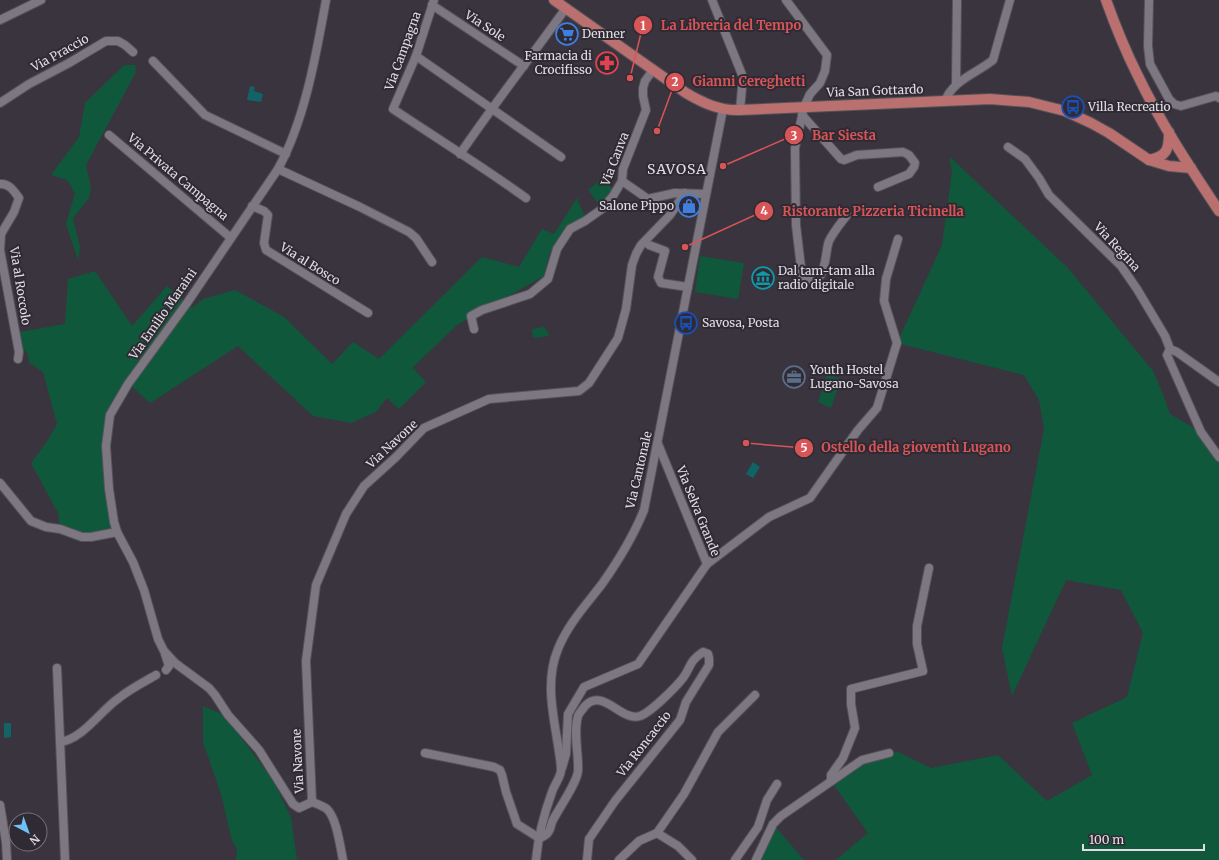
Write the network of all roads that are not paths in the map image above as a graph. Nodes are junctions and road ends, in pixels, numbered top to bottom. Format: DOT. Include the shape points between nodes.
graph roads {
  1 [pos="41,0"];
  2 [pos="326,0"];
  3 [pos="554,0"];
  4 [pos="712,0"];
  5 [pos="786,0"];
  6 [pos="957,0"];
  7 [pos="1010,0"];
  8 [pos="1106,0"];
  9 [pos="1149,0"];
  10 [pos="433,3"];
  11 [pos="566,8"];
  12 [pos="0,20"];
  13 [pos="133,52"];
  14 [pos="416,56"];
  15 [pos="153,61"];
  16 [pos="524,66"];
  17 [pos="653,70"];
  18 [pos="956,84"];
  19 [pos="1219,98"];
  20 [pos="945,101"];
  21 [pos="0,103"];
  22 [pos="491,108"];
  23 [pos="724,109"];
  24 [pos="740,110"];
  25 [pos="803,111"];
  26 [pos="1169,132"];
  27 [pos="109,135"];
  28 [pos="1008,147"];
  29 [pos="286,154"];
  30 [pos="460,154"];
  31 [pos="561,157"];
  32 [pos="1149,160"];
  33 [pos="1191,168"];
  34 [pos="278,169"];
  35 [pos="622,181"];
  36 [pos="0,184"];
  37 [pos="878,187"];
  38 [pos="684,193"];
  39 [pos="706,194"];
  40 [pos="526,198"];
  41 [pos="252,206"];
  42 [pos="1219,211"];
  43 [pos="847,215"];
  44 [pos="231,238"];
  45 [pos="898,239"];
  46 [pos="649,245"];
  47 [pos="432,262"];
  48 [pos="688,287"];
  49 [pos="368,313"];
  50 [pos="474,329"];
  51 [pos="1170,349"];
  52 [pos="18,359"];
  53 [pos="1219,382"];
  54 [pos="658,443"];
  55 [pos="1219,457"];
  56 [pos="0,483"];
  57 [pos="117,532"];
  58 [pos="707,564"];
  59 [pos="929,568"];
  60 [pos="164,651"];
  61 [pos="57,668"];
  62 [pos="168,668"];
  63 [pos="156,675"];
  64 [pos="755,695"];
  65 [pos="60,742"];
  66 [pos="425,753"];
  67 [pos="889,753"];
  68 [pos="561,770"];
  69 [pos="831,781"];
  70 [pos="777,784"];
  71 [pos="312,802"];
  72 [pos="0,805"];
  73 [pos="657,833"];
  74 [pos="539,838"];
  75 [pos="7,860"];
  76 [pos="65,860"];
  77 [pos="343,860"];
  78 [pos="536,860"];
  79 [pos="587,860"];
  80 [pos="619,860"];
  81 [pos="692,860"];
  82 [pos="735,860"];
  83 [pos="756,860"];
  1 -- 12 [label="street"];
  2 -- 29 [label="street, Via Emilio Maraini" via="313,66"];
  3 -- 11 [label="main road, Via San Gottardo"];
  4 -- 24 [label="street" via="743,77"];
  5 -- 25 [label="street" via="827,55 820,83 810,94"];
  6 -- 18 [label="street"];
  7 -- 18 [label="street" via="994,60"];
  8 -- 26 [label="main road" via="1128,55"];
  9 -- 19 [label="street" via="1150,64 1168,99 1182,106 1216,96"];
  10 -- 14 [label="street, Via Campagna"];
  10 -- 16 [label="street, Via Sole"];
  11 -- 16 [label="street"];
  11 -- 17 [label="main road, Via San Gottardo"];
  13 -- 21 [label="street, Via Praccio" via="118,41 106,41"];
  14 -- 22 [label="street"];
  14 -- 30 [label="street, Via Campagna" via="394,109"];
  15 -- 29 [label="street" via="205,115"];
  16 -- 22 [label="street"];
  17 -- 23 [label="main road, Via San Gottardo" via="704,103"];
  17 -- 35 [label="street, Via Canva" via="643,88 646,110 623,169"];
  18 -- 20 [label="street"];
  20 -- 25 [label="main road, Via San Gottardo"];
  20 -- 32 [label="main road, Via San Gottardo" via="1001,99 1029,102 1065,111 1109,133"];
  22 -- 30 [label="street"];
  22 -- 31 [label="street"];
  23 -- 24 [label="main road, Via San Gottardo"];
  23 -- 39 [label="street, Via Cantonale"];
  24 -- 25 [label="main road, Via San Gottardo"];
  25 -- 37 [label="street" via="840,159 857,155 903,152 910,155 915,163 912,171"];
  25 -- 43 [label="street" via="795,148 796,225 802,276 810,279 820,276 829,242"];
  26 -- 32 [label="main road" via="1166,152"];
  26 -- 33 [label="main road"];
  27 -- 44 [label="street, Via Privata Campagna"];
  28 -- 51 [label="street, Via Regina" via="1025,159 1049,195 1121,266 1138,289"];
  29 -- 34 [label="street, Via Emilio Maraini"];
  30 -- 40 [label="street"];
  32 -- 33 [label="main road, Via San Gottardo"];
  33 -- 42 [label="main road"];
  34 -- 41 [label="street, Via Emilio Maraini"];
  34 -- 47 [label="street" via="409,232"];
  35 -- 38 [label="street" via="648,199"];
  35 -- 50 [label="street, Via Canva" via="614,196 602,209 570,229 556,249 548,278 530,294 471,316"];
  36 -- 52 [label="street, Via al Roccolo" via="12,188 19,198 1,234 0,250 19,352"];
  38 -- 39 [label="street"];
  38 -- 71 [label="street, Via Navone" via="670,215 641,245 636,254 618,338 589,383 578,391 489,399 424,428 364,486 346,514 316,585 306,661"];
  39 -- 48 [label="street, Via Cantonale"];
  41 -- 44 [label="street, Via Emilio Maraini"];
  41 -- 49 [label="street, Via al Bosco" via="264,210 268,215 264,243 266,250"];
  44 -- 57 [label="street, Via Emilio Maraini" via="128,384 110,415 106,446 109,489"];
  45 -- 58 [label="street" via="886,280 884,301 897,343 877,408 858,430 810,498 769,517"];
  46 -- 48 [label="street" via="665,251 658,277 661,282"];
  48 -- 54 [label="street, Via Cantonale"];
  51 -- 53 [label="street"];
  51 -- 55 [label="street, Via Regina" via="1167,356 1201,432"];
  54 -- 58 [label="street, Via Selva Grande"];
  54 -- 68 [label="street, Via Cantonale" via="644,510 634,533 601,585 573,621 554,661 551,696"];
  56 -- 57 [label="street" via="31,521 82,537"];
  57 -- 60 [label="street, Via Emilio Maraini" via="133,562"];
  58 -- 68 [label="street, Via Selva Grande" via="638,664 584,687 568,714 566,754"];
  59 -- 69 [label="street" via="917,626 917,644 923,671 851,688 855,728 843,758 831,775"];
  60 -- 62 [label="street, Via Emilio Maraini"];
  60 -- 71 [label="street, Via Emilio Maraini" via="175,663 209,688 228,715 259,750 293,804 299,808"];
  61 -- 65 [label="street"];
  63 -- 65 [label="street" via="119,698 72,738"];
  64 -- 73 [label="street" via="718,732 684,794"];
  65 -- 76 [label="street"];
  66 -- 74 [label="street" via="500,770 517,824"];
  67 -- 69 [label="street" via="862,760"];
  68 -- 74 [label="street, Via Cantonale"];
  69 -- 83 [label="street" via="773,824"];
  70 -- 82 [label="street" via="767,800 758,827"];
  71 -- 77 [label="street" via="326,809 332,818"];
  72 -- 75 [label="street"];
  73 -- 80 [label="street" via="639,841"];
  73 -- 81 [label="street" via="678,846"];
  74 -- 78 [label="street, Via Cantonale"];
  74 -- 79 [label="street, Via Roncaccio" via="549,832 577,776 578,715 586,705 593,701 602,701 627,716 641,716 650,711 683,678 693,658 703,652 708,654 709,665 686,702 680,720 615,801 589,839"];
}
